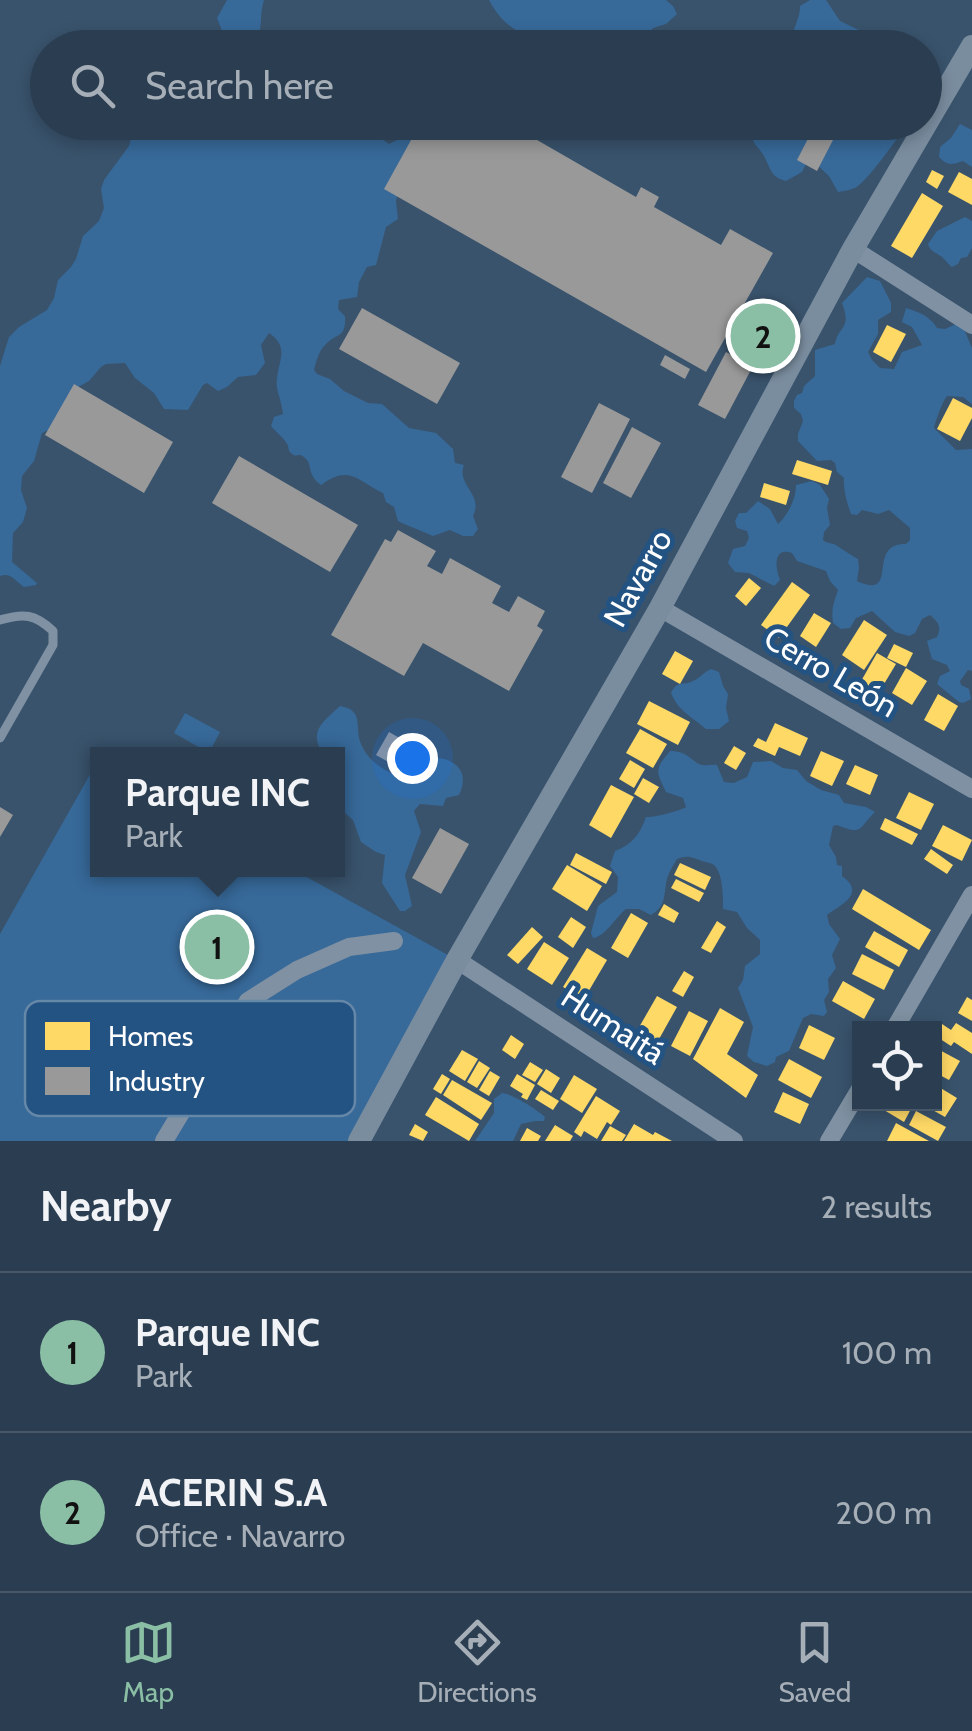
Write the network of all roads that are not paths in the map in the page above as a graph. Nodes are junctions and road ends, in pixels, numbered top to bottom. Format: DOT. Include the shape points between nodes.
graph roads {
  1 [pos="972,46"];
  2 [pos="942,97"];
  3 [pos="917,140"];
  4 [pos="853,250"];
  5 [pos="972,325"];
  6 [pos="660,608"];
  7 [pos="0,620"];
  8 [pos="0,738"];
  9 [pos="972,789"];
  10 [pos="972,895"];
  11 [pos="394,941"];
  12 [pos="458,960"];
  13 [pos="248,1001"];
  14 [pos="898,1021"];
  15 [pos="852,1102"];
  16 [pos="179,1116"];
  17 [pos="164,1141"];
  18 [pos="359,1141"];
  19 [pos="734,1141"];
  20 [pos="829,1141"];
  1 -- 2 [label="street, Navarro"];
  3 -- 4 [label="street, Navarro"];
  4 -- 5 [label="street"];
  4 -- 6 [label="street, Navarro"];
  6 -- 9 [label="street, Cerro León"];
  6 -- 12 [label="street, Navarro"];
  7 -- 8 [label="lane" via="40,619 53,631 54,646"];
  10 -- 14 [label="street"];
  11 -- 13 [label="street" via="349,947"];
  12 -- 18 [label="street, Navarro"];
  12 -- 19 [label="street, Humaitá"];
  15 -- 20 [label="street"];
  16 -- 17 [label="street"];
}
